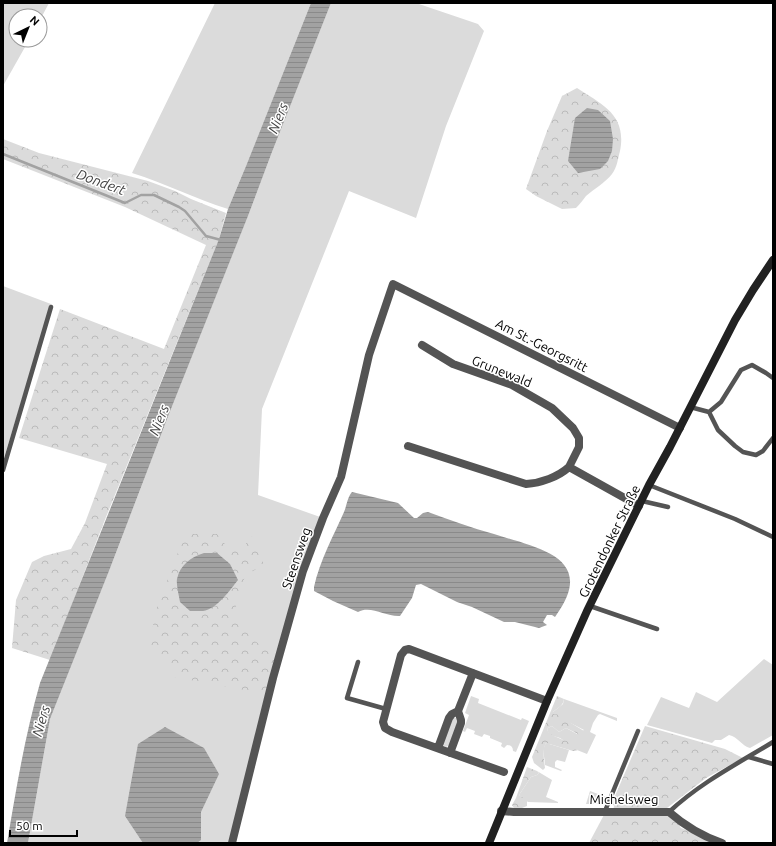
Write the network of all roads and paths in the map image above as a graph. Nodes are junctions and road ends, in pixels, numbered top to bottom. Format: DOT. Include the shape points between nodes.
graph roads {
  1 [pos="773,260"];
  2 [pos="393,284"];
  3 [pos="51,307"];
  4 [pos="422,345"];
  5 [pos="773,378"];
  6 [pos="690,407"];
  7 [pos="709,412"];
  8 [pos="680,428"];
  9 [pos="773,438"];
  10 [pos="408,446"];
  11 [pos="569,467"];
  12 [pos="3,470"];
  13 [pos="649,485"];
  14 [pos="640,503"];
  15 [pos="668,507"];
  16 [pos="773,537"];
  17 [pos="590,606"];
  18 [pos="657,629"];
  19 [pos="358,662"];
  20 [pos="473,673"];
  21 [pos="547,701"];
  22 [pos="386,709"];
  23 [pos="458,711"];
  24 [pos="638,731"];
  25 [pos="773,742"];
  26 [pos="438,748"];
  27 [pos="450,753"];
  28 [pos="749,757"];
  29 [pos="773,764"];
  30 [pos="504,772"];
  31 [pos="501,811"];
  32 [pos="605,811"];
  33 [pos="669,812"];
  34 [pos="232,843"];
  35 [pos="488,843"];
  36 [pos="722,843"];
  1 -- 6 [label="main road, Grotendonker Straße" via="735,320"];
  2 -- 8 [label="street, Am St.-Georgsritt"];
  2 -- 34 [label="street, Steensweg" via="369,355 341,477 303,571 273,678"];
  3 -- 12 [label="lane"];
  4 -- 11 [label="street, Grunewald" via="453,364 512,385 552,408 573,428 579,438 579,447"];
  5 -- 7 [label="lane" via="752,365 741,370 721,402"];
  6 -- 7 [label="lane"];
  6 -- 8 [label="main road, Grotendonker Straße"];
  7 -- 9 [label="lane" via="718,430 743,452 756,455 763,451"];
  8 -- 13 [label="main road, Grotendonker Straße"];
  10 -- 11 [label="street" via="526,484 535,484 561,474"];
  11 -- 14 [label="street"];
  13 -- 14 [label="main road, Grotendonker Straße"];
  13 -- 16 [label="lane"];
  14 -- 15 [label="lane"];
  14 -- 17 [label="main road, Grotendonker Straße"];
  17 -- 18 [label="lane"];
  17 -- 21 [label="main road, Grotendonker Straße"];
  19 -- 22 [label="lane" via="347,698"];
  20 -- 21 [label="street"];
  20 -- 22 [label="street" via="407,649 401,655"];
  20 -- 23 [label="street"];
  21 -- 31 [label="main road, Grotendonker Straße"];
  22 -- 26 [label="street" via="383,722 385,728"];
  23 -- 26 [label="street" via="449,718"];
  23 -- 27 [label="street" via="461,723"];
  24 -- 32 [label="lane"];
  25 -- 28 [label="lane, Michelsweg"];
  26 -- 27 [label="street"];
  27 -- 30 [label="street"];
  28 -- 29 [label="lane"];
  28 -- 33 [label="lane, Michelsweg" via="714,777"];
  31 -- 32 [label="street, Michelsweg"];
  31 -- 35 [label="main road, Grotendonker Straße"];
  32 -- 33 [label="street, Michelsweg"];
  33 -- 36 [label="street" via="704,837"];
}
